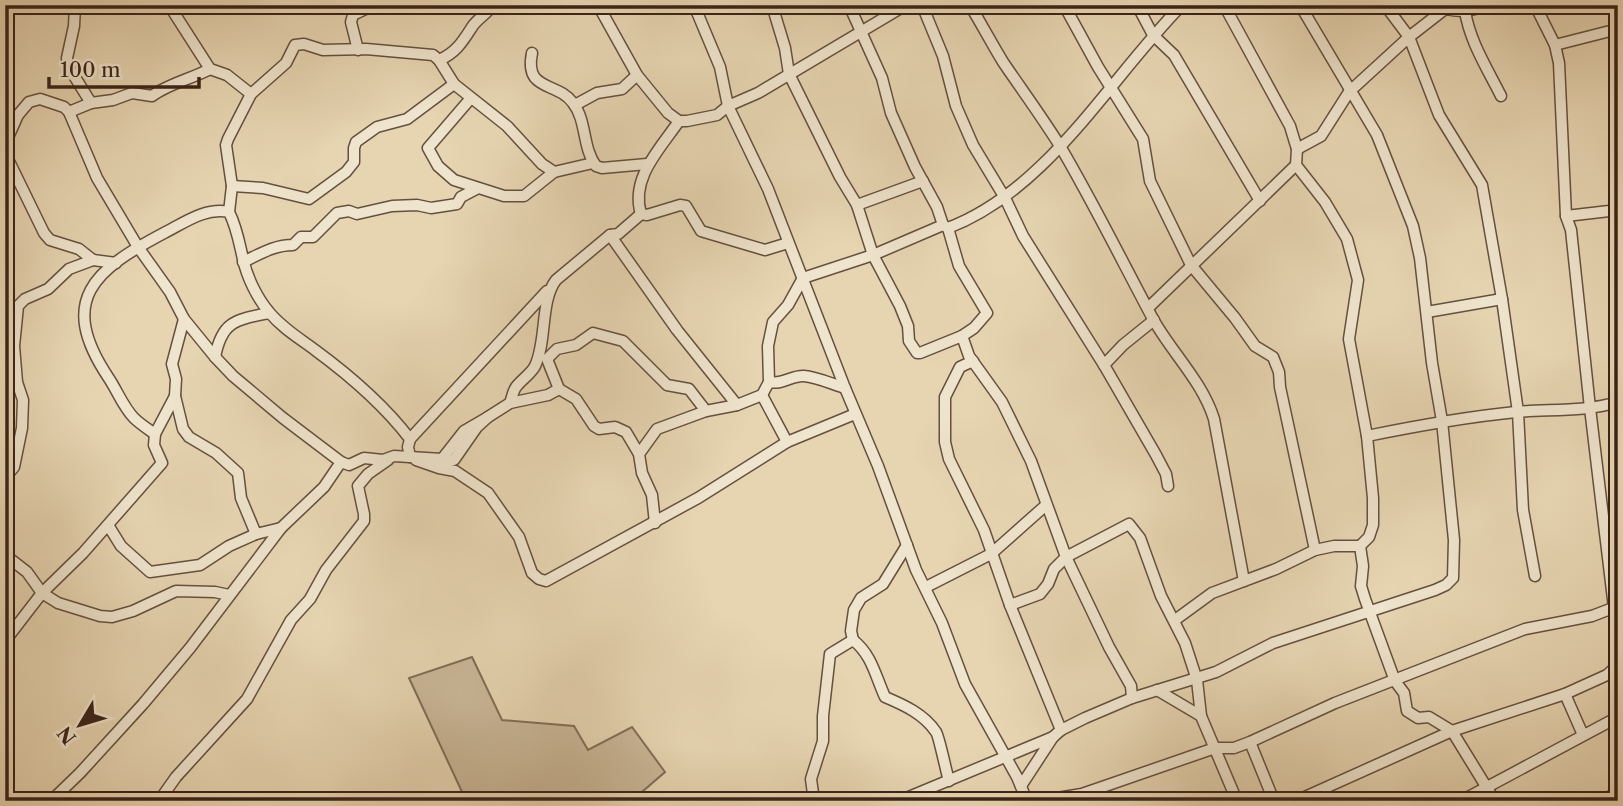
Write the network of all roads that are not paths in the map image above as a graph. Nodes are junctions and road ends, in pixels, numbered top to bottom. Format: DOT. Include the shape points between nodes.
graph roads {
  1 [pos="75,5"];
  2 [pos="169,5"];
  3 [pos="374,5"];
  4 [pos="493,5"];
  5 [pos="597,5"];
  6 [pos="709,5"];
  7 [pos="772,5"];
  8 [pos="849,5"];
  9 [pos="906,5"];
  10 [pos="922,5"];
  11 [pos="1064,5"];
  12 [pos="1137,5"];
  13 [pos="1182,5"];
  14 [pos="1224,5"];
  15 [pos="1300,5"];
  16 [pos="1385,5"];
  17 [pos="1484,5"];
  18 [pos="1535,5"];
  19 [pos="971,6"];
  20 [pos="1444,7"];
  21 [pos="696,9"];
  22 [pos="1465,11"];
  23 [pos="1618,29"];
  24 [pos="860,34"];
  25 [pos="1153,35"];
  26 [pos="1409,37"];
  27 [pos="1555,46"];
  28 [pos="358,50"];
  29 [pos="533,53"];
  30 [pos="439,60"];
  31 [pos="210,69"];
  32 [pos="789,74"];
  33 [pos="637,75"];
  34 [pos="454,84"];
  35 [pos="1112,87"];
  36 [pos="1349,92"];
  37 [pos="250,94"];
  38 [pos="1501,96"];
  39 [pos="471,98"];
  40 [pos="91,103"];
  41 [pos="575,105"];
  42 [pos="728,106"];
  43 [pos="69,112"];
  44 [pos="679,121"];
  45 [pos="5,144"];
  46 [pos="1060,147"];
  47 [pos="1297,149"];
  48 [pos="5,153"];
  49 [pos="593,163"];
  50 [pos="647,164"];
  51 [pos="1296,165"];
  52 [pos="554,172"];
  53 [pos="923,181"];
  54 [pos="232,187"];
  55 [pos="478,188"];
  56 [pos="1005,198"];
  57 [pos="1260,201"];
  58 [pos="857,205"];
  59 [pos="1618,210"];
  60 [pos="229,212"];
  61 [pos="641,214"];
  62 [pos="1566,216"];
  63 [pos="945,226"];
  64 [pos="610,235"];
  65 [pos="788,243"];
  66 [pos="138,247"];
  67 [pos="873,255"];
  68 [pos="93,260"];
  69 [pos="243,262"];
  70 [pos="116,263"];
  71 [pos="1191,265"];
  72 [pos="803,278"];
  73 [pos="550,288"];
  74 [pos="1502,299"];
  75 [pos="1148,309"];
  76 [pos="1427,312"];
  77 [pos="269,313"];
  78 [pos="184,319"];
  79 [pos="1154,320"];
  80 [pos="962,336"];
  81 [pos="215,358"];
  82 [pos="973,361"];
  83 [pos="1104,365"];
  84 [pos="769,382"];
  85 [pos="845,388"];
  86 [pos="559,389"];
  87 [pos="762,395"];
  88 [pos="175,397"];
  89 [pos="1618,402"];
  90 [pos="510,403"];
  91 [pos="737,405"];
  92 [pos="1590,408"];
  93 [pos="706,411"];
  94 [pos="1518,412"];
  95 [pos="855,414"];
  96 [pos="1442,421"];
  97 [pos="155,435"];
  98 [pos="1367,436"];
  99 [pos="410,439"];
  100 [pos="787,442"];
  101 [pos="639,454"];
  102 [pos="394,456"];
  103 [pos="415,460"];
  104 [pos="341,462"];
  105 [pos="5,478"];
  106 [pos="1168,486"];
  107 [pos="1045,506"];
  108 [pos="655,523"];
  109 [pos="108,525"];
  110 [pos="281,528"];
  111 [pos="256,534"];
  112 [pos="907,545"];
  113 [pos="1360,545"];
  114 [pos="1315,550"];
  115 [pos="991,554"];
  116 [pos="5,555"];
  117 [pos="1613,556"];
  118 [pos="1066,557"];
  119 [pos="1535,576"];
  120 [pos="1244,581"];
  121 [pos="926,587"];
  122 [pos="42,593"];
  123 [pos="229,595"];
  124 [pos="1010,605"];
  125 [pos="1613,608"];
  126 [pos="1371,612"];
  127 [pos="1175,620"];
  128 [pos="853,640"];
  129 [pos="5,641"];
  130 [pos="1618,641"];
  131 [pos="1618,665"];
  132 [pos="1196,680"];
  133 [pos="1395,681"];
  134 [pos="1157,690"];
  135 [pos="1565,694"];
  136 [pos="1132,698"];
  137 [pos="1201,716"];
  138 [pos="1618,717"];
  139 [pos="1452,731"];
  140 [pos="1057,734"];
  141 [pos="1583,735"];
  142 [pos="1250,741"];
  143 [pos="1215,748"];
  144 [pos="1004,756"];
  145 [pos="949,781"];
  146 [pos="1021,786"];
  147 [pos="1488,787"];
  148 [pos="1618,792"];
  149 [pos="1085,797"];
  150 [pos="1606,800"];
  151 [pos="51,801"];
  152 [pos="159,801"];
  153 [pos="814,801"];
  154 [pos="899,801"];
  155 [pos="1027,801"];
  156 [pos="1039,801"];
  157 [pos="1237,801"];
  158 [pos="1274,801"];
  159 [pos="1296,801"];
  160 [pos="1461,801"];
  161 [pos="1495,801"];
  1 -- 40 [label="street" via="66,58"];
  2 -- 31 [label="street"];
  3 -- 28 [label="street" via="353,15"];
  4 -- 30 [label="street" via="453,52"];
  5 -- 33 [label="street"];
  6 -- 21 [label="street"];
  7 -- 32 [label="street"];
  8 -- 24 [label="street"];
  9 -- 24 [label="street"];
  10 -- 56 [label="street" via="964,125"];
  11 -- 35 [label="street"];
  12 -- 25 [label="street"];
  13 -- 25 [label="street"];
  14 -- 47 [label="street" via="1290,126"];
  15 -- 36 [label="street"];
  16 -- 26 [label="street"];
  17 -- 22 [label="street"];
  18 -- 27 [label="street"];
  19 -- 46 [label="street"];
  20 -- 22 [label="street"];
  20 -- 26 [label="street"];
  21 -- 42 [label="street" via="720,67"];
  22 -- 38 [label="street" via="1467,26"];
  23 -- 27 [label="street"];
  24 -- 32 [label="street"];
  24 -- 53 [label="street"];
  25 -- 35 [label="street"];
  25 -- 57 [label="street" via="1174,55"];
  26 -- 36 [label="street"];
  26 -- 74 [label="street" via="1439,115 1482,185"];
  27 -- 62 [label="street"];
  28 -- 30 [label="street" via="430,53"];
  28 -- 37 [label="street" via="295,45 286,63"];
  29 -- 41 [label="street" via="533,76 549,89 564,92"];
  30 -- 34 [label="street"];
  31 -- 37 [label="street"];
  31 -- 40 [label="street" via="152,96 132,93"];
  32 -- 42 [label="street"];
  32 -- 58 [label="street"];
  33 -- 41 [label="street" via="622,89 597,93"];
  33 -- 44 [label="street"];
  34 -- 39 [label="street"];
  34 -- 54 [label="street" via="407,119 377,127 356,142 354,162 346,172 309,198"];
  35 -- 46 [label="street"];
  35 -- 71 [label="street" via="1143,139 1150,181"];
  36 -- 47 [label="street" via="1321,136"];
  36 -- 76 [label="street" via="1377,135 1413,226"];
  37 -- 54 [label="street" via="226,145"];
  39 -- 52 [label="street"];
  39 -- 55 [label="street" via="428,148 438,166 454,180"];
  40 -- 43 [label="street"];
  41 -- 49 [label="street"];
  42 -- 44 [label="street" via="717,115"];
  42 -- 65 [label="street"];
  43 -- 45 [label="street" via="40,99 29,102"];
  43 -- 66 [label="street" via="97,177"];
  44 -- 50 [label="street"];
  46 -- 56 [label="street"];
  46 -- 75 [label="street"];
  47 -- 51 [label="street"];
  48 -- 68 [label="street" via="44,233"];
  49 -- 50 [label="street" via="602,168"];
  49 -- 52 [label="street"];
  50 -- 61 [label="street" via="636,200"];
  51 -- 57 [label="street"];
  51 -- 98 [label="street" via="1325,202 1351,250 1358,280 1349,339"];
  52 -- 55 [label="street" via="524,196"];
  53 -- 58 [label="street"];
  53 -- 63 [label="street"];
  54 -- 60 [label="street"];
  55 -- 69 [label="street" via="446,207 337,212 313,237 268,249"];
  56 -- 63 [label="street" via="968,220"];
  56 -- 83 [label="street" via="1023,236"];
  57 -- 71 [label="street"];
  58 -- 67 [label="street"];
  59 -- 62 [label="street"];
  60 -- 66 [label="street" via="205,212"];
  60 -- 69 [label="street"];
  61 -- 64 [label="street" via="618,234"];
  61 -- 65 [label="street" via="686,206 701,231 765,250"];
  62 -- 92 [label="street"];
  63 -- 67 [label="street"];
  63 -- 80 [label="street" via="959,266 986,313"];
  64 -- 73 [label="street"];
  64 -- 91 [label="street"];
  65 -- 72 [label="street"];
  66 -- 70 [label="street"];
  66 -- 78 [label="street"];
  67 -- 72 [label="street"];
  67 -- 80 [label="street" via="900,306 917,353"];
  68 -- 70 [label="street"];
  68 -- 105 [label="street" via="69,269 48,289 18,306 14,346 23,400 22,428 14,467"];
  69 -- 77 [label="street"];
  70 -- 97 [label="street" via="91,288 82,317 95,358 125,407"];
  71 -- 75 [label="street"];
  71 -- 114 [label="street" via="1255,346 1273,356"];
  72 -- 84 [label="street" via="773,322"];
  72 -- 85 [label="street"];
  73 -- 90 [label="street" via="534,368 515,388"];
  73 -- 99 [label="street"];
  74 -- 76 [label="street"];
  74 -- 94 [label="street"];
  75 -- 79 [label="street"];
  76 -- 96 [label="street"];
  77 -- 81 [label="street" via="225,328"];
  77 -- 99 [label="street" via="353,381"];
  78 -- 81 [label="street"];
  78 -- 88 [label="street" via="172,364"];
  79 -- 83 [label="street"];
  79 -- 120 [label="street" via="1210,406"];
  80 -- 82 [label="street"];
  81 -- 104 [label="street"];
  82 -- 107 [label="street" via="1006,409 1031,461"];
  82 -- 115 [label="street" via="960,367 945,397 945,442"];
  83 -- 106 [label="street" via="1156,455"];
  84 -- 85 [label="street" via="801,376"];
  84 -- 87 [label="street"];
  85 -- 95 [label="street"];
  86 -- 90 [label="street"];
  86 -- 93 [label="street" via="547,359 557,349 576,345 593,333 627,343 667,386 689,389"];
  86 -- 101 [label="street" via="576,398 594,426 626,432"];
  87 -- 91 [label="street"];
  87 -- 100 [label="street"];
  88 -- 97 [label="street"];
  88 -- 111 [label="street" via="183,429 237,473 241,498"];
  89 -- 92 [label="street"];
  90 -- 103 [label="street" via="477,427 454,460 441,464"];
  91 -- 93 [label="street"];
  92 -- 94 [label="street"];
  92 -- 117 [label="street"];
  93 -- 101 [label="street" via="657,429"];
  94 -- 96 [label="street"];
  94 -- 119 [label="street" via="1523,510"];
  95 -- 100 [label="street"];
  95 -- 112 [label="street"];
  96 -- 98 [label="street"];
  96 -- 126 [label="street" via="1454,540 1453,578 1435,590"];
  97 -- 109 [label="street" via="162,463"];
  98 -- 113 [label="street" via="1373,525"];
  99 -- 103 [label="street" via="408,447"];
  100 -- 108 [label="street"];
  101 -- 108 [label="street"];
  102 -- 103 [label="street"];
  102 -- 104 [label="street" via="363,458 349,465"];
  102 -- 152 [label="street" via="361,481 364,521 291,620 247,699"];
  103 -- 108 [label="street" via="455,471 488,493 519,537 533,573 546,581"];
  104 -- 110 [label="street" via="324,486"];
  107 -- 115 [label="street"];
  107 -- 118 [label="street"];
  109 -- 111 [label="street" via="121,546 150,572 200,565"];
  109 -- 122 [label="street"];
  110 -- 111 [label="street"];
  110 -- 123 [label="street"];
  112 -- 121 [label="street"];
  112 -- 128 [label="street" via="883,584 861,598 854,610"];
  113 -- 114 [label="street"];
  113 -- 126 [label="street" via="1361,586"];
  114 -- 120 [label="street"];
  115 -- 121 [label="street"];
  115 -- 124 [label="street"];
  116 -- 122 [label="street" via="27,572"];
  117 -- 125 [label="street"];
  118 -- 124 [label="street" via="1040,594"];
  118 -- 127 [label="street" via="1129,524 1140,538"];
  118 -- 136 [label="street" via="1131,686"];
  120 -- 127 [label="street" via="1212,593"];
  121 -- 144 [label="street" via="965,684"];
  122 -- 123 [label="street" via="70,609 111,617 176,591"];
  122 -- 129 [label="street"];
  123 -- 151 [label="street" via="143,704"];
  124 -- 140 [label="street"];
  125 -- 130 [label="street"];
  125 -- 133 [label="street" via="1525,629"];
  126 -- 132 [label="street" via="1273,643"];
  126 -- 133 [label="street"];
  127 -- 132 [label="street"];
  128 -- 145 [label="street" via="873,663 885,697 916,712 937,733"];
  128 -- 153 [label="street" via="830,654 823,741 811,779"];
  131 -- 135 [label="street"];
  132 -- 134 [label="street"];
  132 -- 137 [label="street"];
  133 -- 139 [label="street" via="1404,694 1407,711"];
  133 -- 142 [label="street"];
  134 -- 136 [label="street"];
  134 -- 137 [label="street"];
  135 -- 139 [label="street"];
  135 -- 141 [label="street"];
  136 -- 140 [label="street"];
  137 -- 143 [label="street"];
  138 -- 141 [label="street"];
  139 -- 147 [label="street"];
  139 -- 159 [label="street"];
  140 -- 144 [label="street"];
  140 -- 146 [label="street"];
  141 -- 147 [label="street"];
  142 -- 143 [label="street" via="1234,748"];
  142 -- 158 [label="street"];
  143 -- 149 [label="street"];
  143 -- 157 [label="street"];
  144 -- 145 [label="street"];
  144 -- 146 [label="street"];
  145 -- 154 [label="street"];
  146 -- 155 [label="street"];
  147 -- 160 [label="street"];
  147 -- 161 [label="street"];
  148 -- 150 [label="street"];
  149 -- 156 [label="street"];
}
